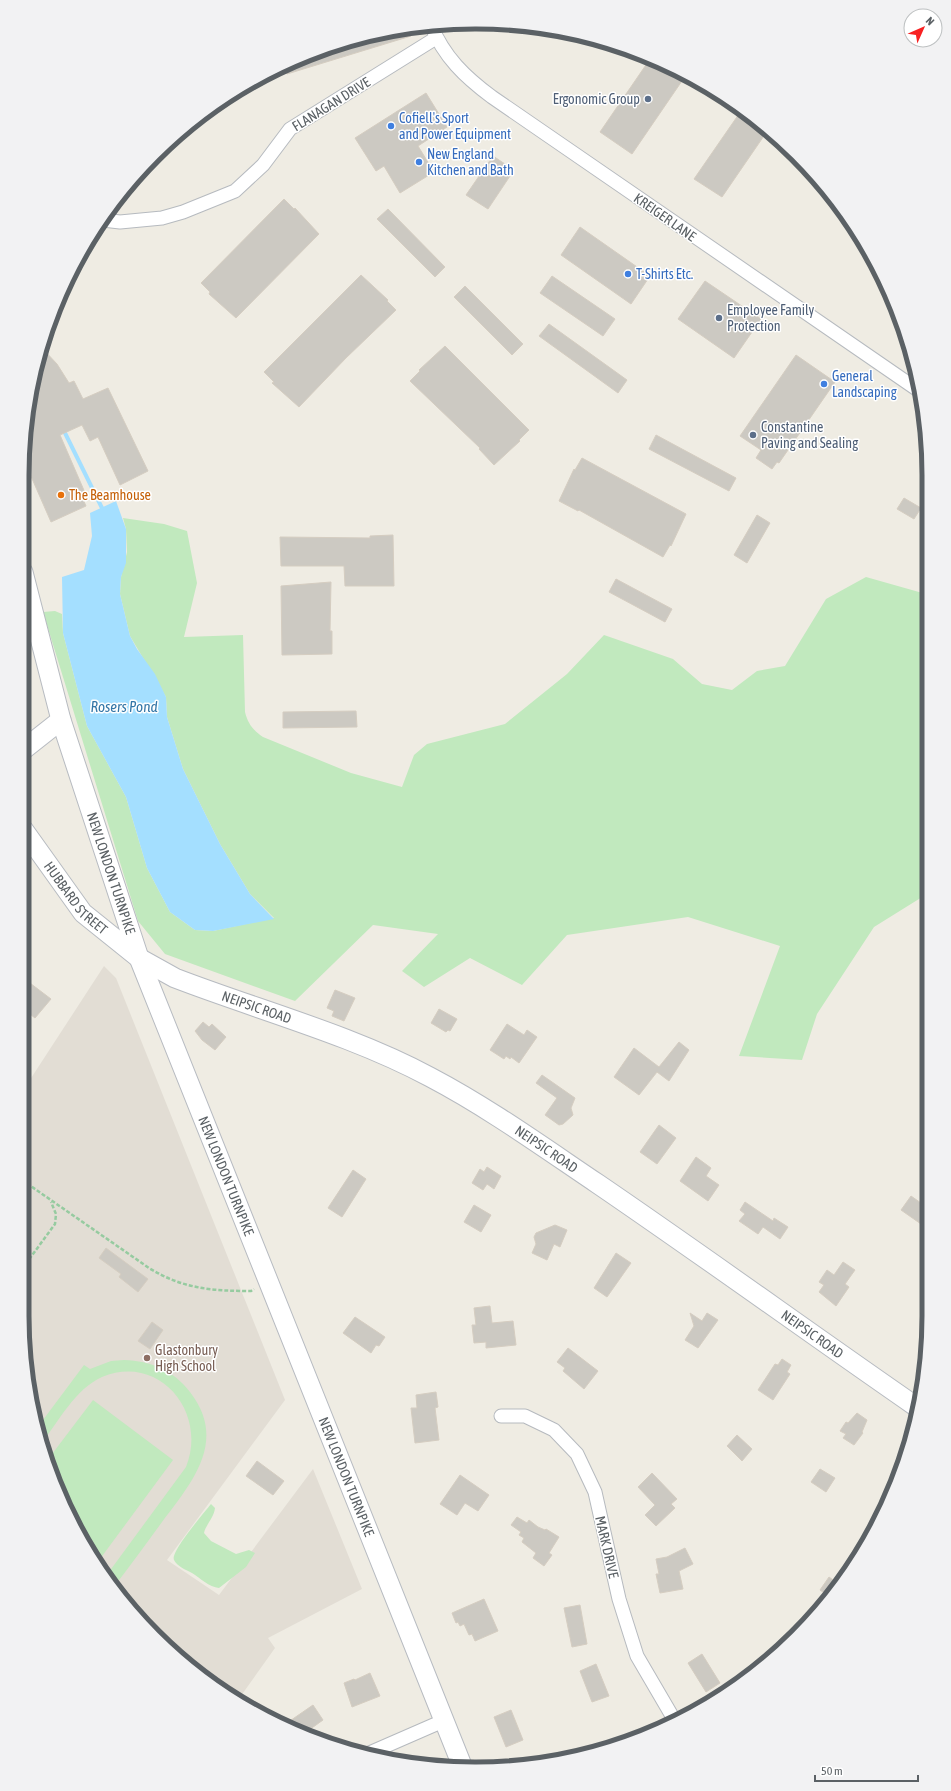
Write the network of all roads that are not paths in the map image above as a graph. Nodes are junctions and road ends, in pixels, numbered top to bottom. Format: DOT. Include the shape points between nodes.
graph roads {
  1 [pos="433,31"];
  2 [pos="436,38"];
  3 [pos="109,221"];
  4 [pos="913,386"];
  5 [pos="29,595"];
  6 [pos="61,720"];
  7 [pos="29,745"];
  8 [pos="29,839"];
  9 [pos="139,958"];
  10 [pos="913,1404"];
  11 [pos="500,1416"];
  12 [pos="672,1716"];
  13 [pos="443,1721"];
  14 [pos="376,1750"];
  15 [pos="460,1761"];
  1 -- 2 [label="street, KREIGER LANE"];
  2 -- 3 [label="street, FLANAGAN DRIVE" via="290,128 263,165 235,190 162,218"];
  2 -- 4 [label="street, KREIGER LANE" via="448,58 464,75 492,97"];
  5 -- 6 [label="street, NEW LONDON TURNPIKE"];
  6 -- 7 [label="street"];
  6 -- 9 [label="street, NEW LONDON TURNPIKE"];
  8 -- 9 [label="street, HUBBARD STREET" via="83,913"];
  9 -- 10 [label="street, NEIPSIC ROAD" via="175,978 345,1040 428,1075 461,1094 658,1225"];
  9 -- 13 [label="street, NEW LONDON TURNPIKE"];
  11 -- 12 [label="street, MARK DRIVE" via="526,1416 533,1419 554,1430 577,1454 595,1492 619,1599 638,1656"];
  13 -- 14 [label="street"];
  13 -- 15 [label="street, NEW LONDON TURNPIKE"];
}
